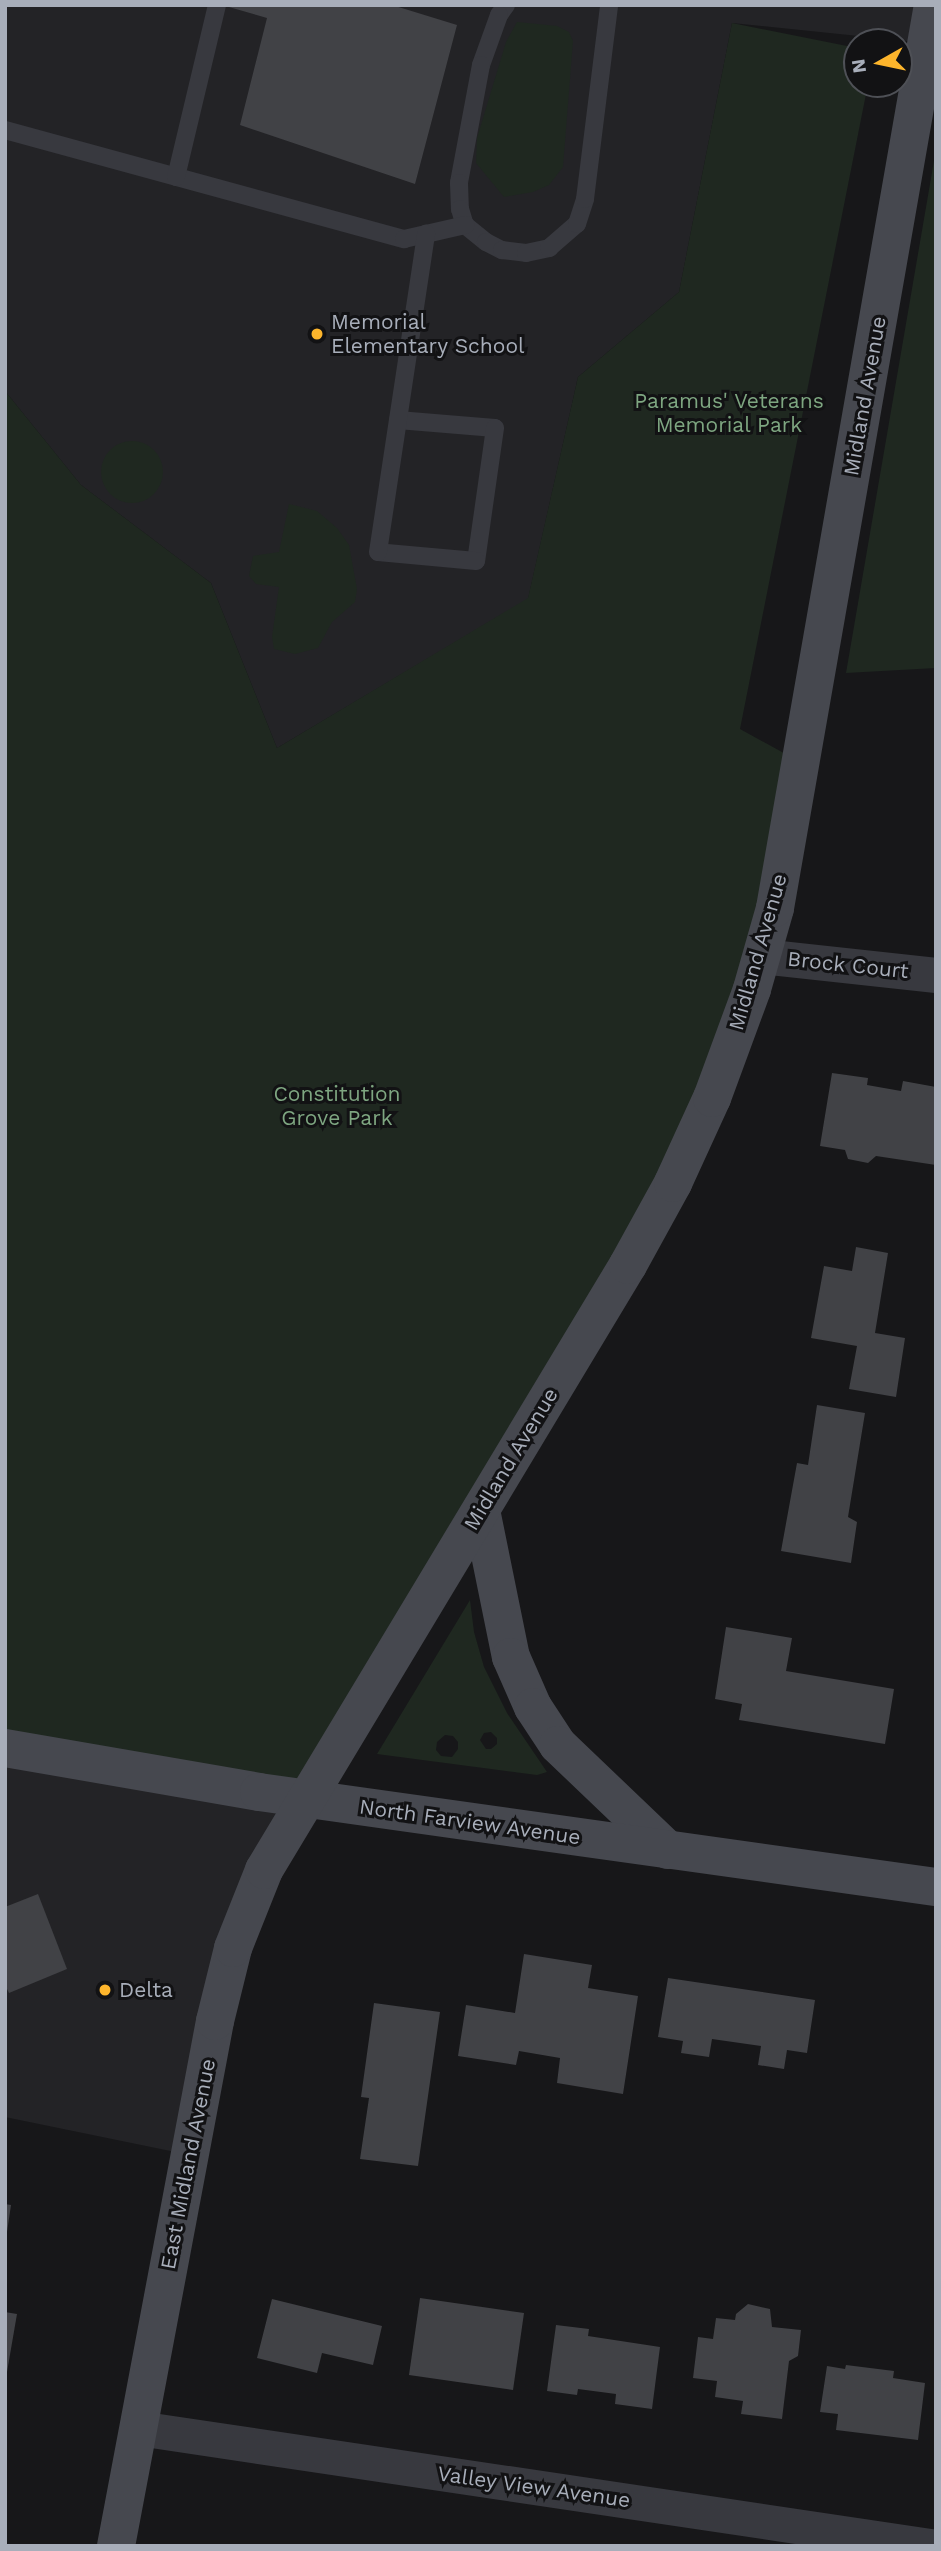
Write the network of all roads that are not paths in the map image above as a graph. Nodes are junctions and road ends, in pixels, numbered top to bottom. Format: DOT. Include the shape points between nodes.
graph roads {
  1 [pos="217,5"];
  2 [pos="506,5"];
  3 [pos="609,5"];
  4 [pos="933,5"];
  5 [pos="5,131"];
  6 [pos="176,177"];
  7 [pos="465,225"];
  8 [pos="426,234"];
  9 [pos="398,420"];
  10 [pos="761,956"];
  11 [pos="936,975"];
  12 [pos="481,1510"];
  13 [pos="5,1748"];
  14 [pos="307,1799"];
  15 [pos="668,1850"];
  16 [pos="936,1887"];
  17 [pos="138,2428"];
  18 [pos="116,2546"];
  19 [pos="930,2546"];
  1 -- 6 [label="lane"];
  2 -- 7 [label="lane" via="481,65 458,183"];
  3 -- 7 [label="lane" via="586,199 577,224 549,248 526,253 502,250"];
  4 -- 10 [label="street, Midland Avenue" via="775,908"];
  5 -- 6 [label="lane"];
  6 -- 8 [label="lane" via="404,239"];
  7 -- 8 [label="lane"];
  8 -- 9 [label="lane"];
  9 -- 9 [label="lane" via="378,552 476,561 495,428"];
  10 -- 11 [label="street, Brock Court"];
  10 -- 12 [label="street, Midland Avenue" via="712,1098 673,1183"];
  12 -- 14 [label="street, Midland Avenue"];
  12 -- 15 [label="street" via="510,1657 533,1707 558,1745"];
  13 -- 14 [label="street, North Farview Avenue"];
  14 -- 15 [label="street, North Farview Avenue"];
  14 -- 17 [label="street, East Midland Avenue" via="264,1870 233,1948"];
  15 -- 16 [label="street, North Farview Avenue"];
  17 -- 18 [label="street, East Midland Avenue"];
  17 -- 19 [label="street, Valley View Avenue"];
}
